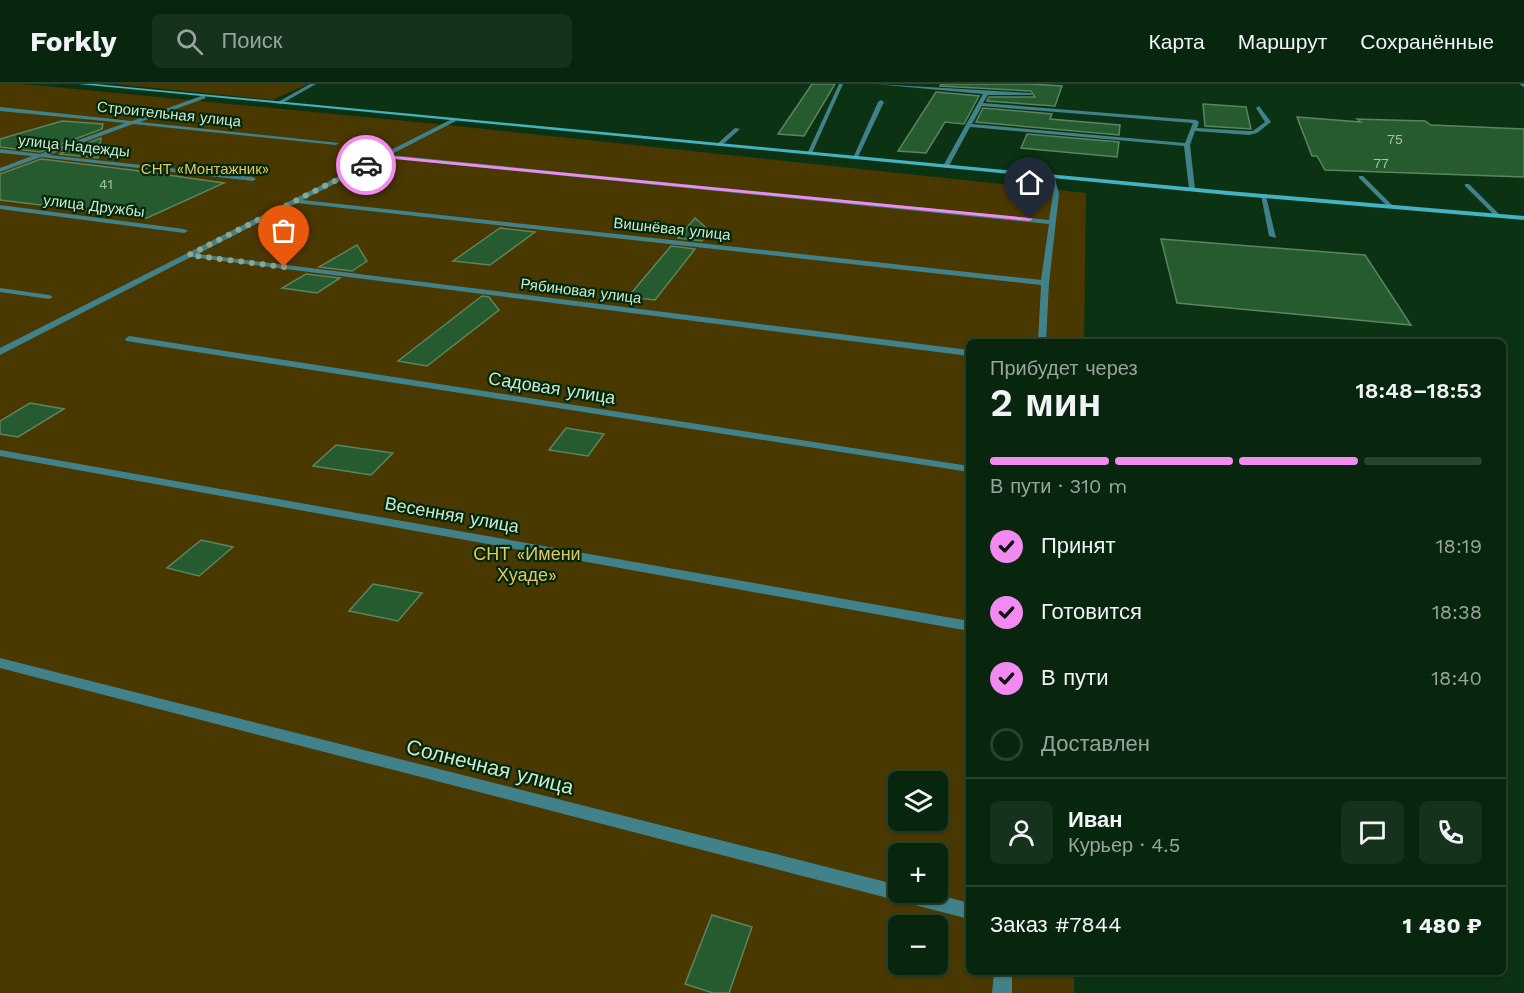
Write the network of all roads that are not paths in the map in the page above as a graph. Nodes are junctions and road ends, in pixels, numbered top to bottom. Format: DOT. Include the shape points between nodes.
graph roads {
  1 [pos="80,84"];
  2 [pos="314,84"];
  3 [pos="841,84"];
  4 [pos="877,84"];
  5 [pos="986,93"];
  6 [pos="1031,94"];
  7 [pos="204,97"];
  8 [pos="881,102"];
  9 [pos="279,103"];
  10 [pos="980,104"];
  11 [pos="1259,108"];
  12 [pos="0,109"];
  13 [pos="454,120"];
  14 [pos="135,122"];
  15 [pos="970,125"];
  16 [pos="737,129"];
  17 [pos="1193,129"];
  18 [pos="336,143"];
  19 [pos="719,145"];
  20 [pos="1187,145"];
  21 [pos="0,151"];
  22 [pos="809,153"];
  23 [pos="40,156"];
  24 [pos="384,156"];
  25 [pos="855,158"];
  26 [pos="946,166"];
  27 [pos="0,170"];
  28 [pos="1052,176"];
  29 [pos="1361,177"];
  30 [pos="253,179"];
  31 [pos="1467,185"];
  32 [pos="1192,189"];
  33 [pos="1263,196"];
  34 [pos="296,201"];
  35 [pos="0,207"];
  36 [pos="1390,207"];
  37 [pos="1498,216"];
  38 [pos="1524,218"];
  39 [pos="1053,222"];
  40 [pos="184,231"];
  41 [pos="1273,236"];
  42 [pos="189,255"];
  43 [pos="1045,283"];
  44 [pos="0,290"];
  45 [pos="49,297"];
  46 [pos="129,339"];
  47 [pos="1042,339"];
  48 [pos="0,352"];
  49 [pos="966,353"];
  50 [pos="0,453"];
  51 [pos="966,469"];
  52 [pos="966,625"];
  53 [pos="0,663"];
  54 [pos="966,910"];
  55 [pos="1004,975"];
  56 [pos="1002,993"];
  1 -- 7 [label="street"];
  2 -- 9 [label="street"];
  3 -- 22 [label="street"];
  4 -- 5 [label="street"];
  5 -- 6 [label="street"];
  5 -- 10 [label="street"];
  7 -- 9 [label="street"];
  7 -- 14 [label="street"];
  8 -- 25 [label="street"];
  9 -- 13 [label="street"];
  10 -- 15 [label="street"];
  10 -- 17 [label="street" via="1195,119"];
  11 -- 17 [label="street" via="1268,122 1253,133"];
  12 -- 14 [label="street, Строительная улица"];
  13 -- 19 [label="street"];
  13 -- 24 [label="street"];
  14 -- 18 [label="street, Строительная улица"];
  14 -- 23 [label="street"];
  15 -- 20 [label="street"];
  15 -- 26 [label="street"];
  16 -- 19 [label="street"];
  17 -- 20 [label="street"];
  19 -- 22 [label="street"];
  20 -- 32 [label="street"];
  21 -- 23 [label="street, улица Надежды"];
  22 -- 25 [label="street"];
  23 -- 27 [label="street"];
  23 -- 30 [label="street, улица Надежды"];
  24 -- 34 [label="street"];
  24 -- 39 [label="street"];
  25 -- 26 [label="street"];
  26 -- 28 [label="street"];
  28 -- 32 [label="street"];
  28 -- 39 [label="street" via="1056,194"];
  29 -- 36 [label="street"];
  31 -- 37 [label="street"];
  32 -- 33 [label="street"];
  33 -- 36 [label="street"];
  33 -- 41 [label="street"];
  34 -- 42 [label="street"];
  34 -- 43 [label="street, Вишнёвая улица"];
  35 -- 40 [label="street, улица Дружбы"];
  36 -- 37 [label="street"];
  37 -- 38 [label="street"];
  39 -- 43 [label="street"];
  42 -- 48 [label="street"];
  42 -- 49 [label="street, Рябиновая улица"];
  43 -- 47 [label="street"];
  44 -- 45 [label="street"];
  46 -- 51 [label="street, Садовая улица"];
  50 -- 52 [label="street, Весенняя улица"];
  53 -- 54 [label="street, Солнечная улица"];
  55 -- 56 [label="street"];
}
